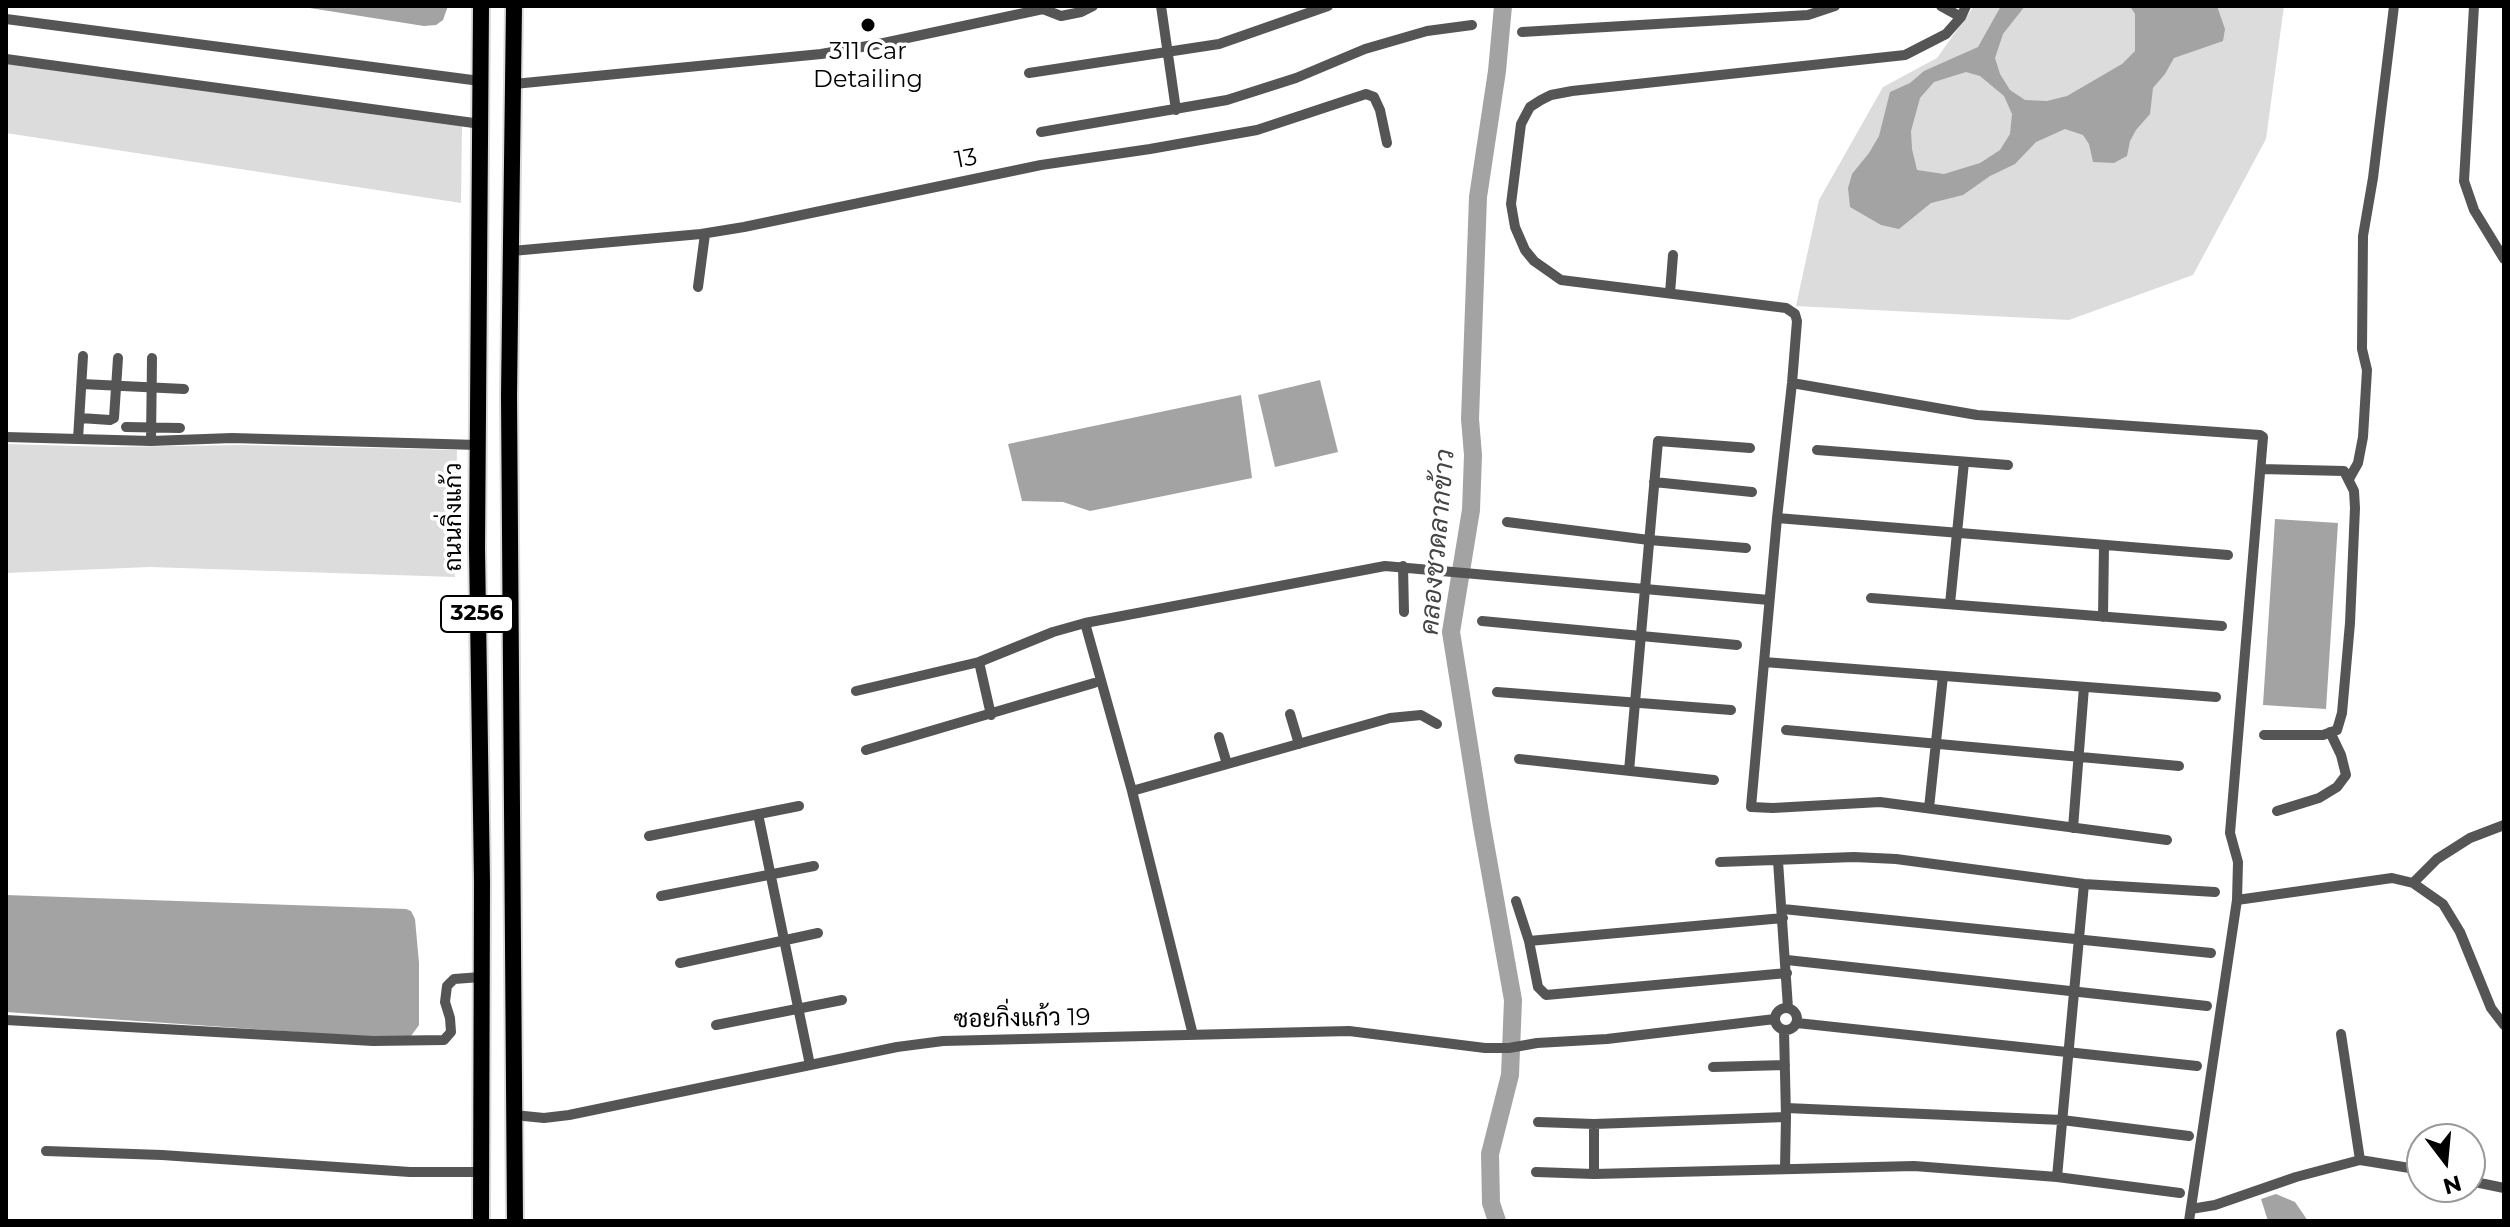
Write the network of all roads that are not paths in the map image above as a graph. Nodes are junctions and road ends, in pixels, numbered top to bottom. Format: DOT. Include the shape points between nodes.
graph roads {
  1 [pos="481,6"];
  2 [pos="514,6"];
  3 [pos="1093,6"];
  4 [pos="1161,6"];
  5 [pos="1328,6"];
  6 [pos="1835,6"];
  7 [pos="1941,6"];
  8 [pos="1966,6"];
  9 [pos="2394,6"];
  10 [pos="2474,6"];
  11 [pos="1045,7"];
  12 [pos="1961,17"];
  13 [pos="6,19"];
  14 [pos="1472,25"];
  15 [pos="1522,32"];
  16 [pos="1167,53"];
  17 [pos="6,59"];
  18 [pos="1029,73"];
  19 [pos="480,81"];
  20 [pos="514,84"];
  21 [pos="1176,110"];
  22 [pos="481,124"];
  23 [pos="1041,132"];
  24 [pos="1387,143"];
  25 [pos="705,234"];
  26 [pos="512,251"];
  27 [pos="1673,255"];
  28 [pos="2504,259"];
  29 [pos="698,287"];
  30 [pos="1670,293"];
  31 [pos="83,356"];
  32 [pos="118,358"];
  33 [pos="152,358"];
  34 [pos="1792,383"];
  35 [pos="82,384"];
  36 [pos="117,387"];
  37 [pos="152,389"];
  38 [pos="184,389"];
  39 [pos="80,418"];
  40 [pos="126,427"];
  41 [pos="151,428"];
  42 [pos="180,428"];
  43 [pos="6,437"];
  44 [pos="78,439"];
  45 [pos="151,441"];
  46 [pos="478,445"];
  47 [pos="1750,448"];
  48 [pos="1817,450"];
  49 [pos="1964,462"];
  50 [pos="2008,465"];
  51 [pos="2261,469"];
  52 [pos="2349,479"];
  53 [pos="1654,482"];
  54 [pos="1752,492"];
  55 [pos="1777,518"];
  56 [pos="1507,522"];
  57 [pos="1957,532"];
  58 [pos="1649,540"];
  59 [pos="2104,545"];
  60 [pos="1746,548"];
  61 [pos="2228,555"];
  62 [pos="1403,566"];
  63 [pos="1645,589"];
  64 [pos="1871,598"];
  65 [pos="1769,600"];
  66 [pos="1950,604"];
  67 [pos="1404,612"];
  68 [pos="2103,617"];
  69 [pos="1482,621"];
  70 [pos="1085,623"];
  71 [pos="2222,626"];
  72 [pos="1641,636"];
  73 [pos="1737,645"];
  74 [pos="979,662"];
  75 [pos="1764,662"];
  76 [pos="1943,676"];
  77 [pos="1094,683"];
  78 [pos="2084,687"];
  79 [pos="856,691"];
  80 [pos="1497,692"];
  81 [pos="2216,697"];
  82 [pos="1634,702"];
  83 [pos="1731,710"];
  84 [pos="1290,714"];
  85 [pos="991,715"];
  86 [pos="1437,724"];
  87 [pos="1786,730"];
  88 [pos="2330,732"];
  89 [pos="2264,735"];
  90 [pos="1219,737"];
  91 [pos="1299,744"];
  92 [pos="1936,744"];
  93 [pos="866,750"];
  94 [pos="2079,757"];
  95 [pos="1519,759"];
  96 [pos="1227,764"];
  97 [pos="2179,766"];
  98 [pos="1629,771"];
  99 [pos="1714,780"];
  100 [pos="1132,791"];
  101 [pos="799,806"];
  102 [pos="1929,808"];
  103 [pos="2277,811"];
  104 [pos="758,814"];
  105 [pos="2504,825"];
  106 [pos="2073,828"];
  107 [pos="649,836"];
  108 [pos="2167,840"];
  109 [pos="1778,861"];
  110 [pos="1720,862"];
  111 [pos="814,866"];
  112 [pos="770,874"];
  113 [pos="2413,883"];
  114 [pos="2084,884"];
  115 [pos="2215,892"];
  116 [pos="661,896"];
  117 [pos="2237,900"];
  118 [pos="1516,901"];
  119 [pos="1783,913"];
  120 [pos="818,933"];
  121 [pos="2079,938"];
  122 [pos="784,940"];
  123 [pos="1529,941"];
  124 [pos="2211,953"];
  125 [pos="1787,960"];
  126 [pos="680,963"];
  127 [pos="1787,973"];
  128 [pos="481,977"];
  129 [pos="2072,992"];
  130 [pos="842,1000"];
  131 [pos="2207,1006"];
  132 [pos="1788,1008"];
  133 [pos="798,1009"];
  134 [pos="1775,1019"];
  135 [pos="6,1020"];
  136 [pos="1797,1023"];
  137 [pos="716,1025"];
  138 [pos="2504,1025"];
  139 [pos="1784,1030"];
  140 [pos="2341,1034"];
  141 [pos="1193,1035"];
  142 [pos="2068,1052"];
  143 [pos="810,1065"];
  144 [pos="1785,1065"];
  145 [pos="2197,1066"];
  146 [pos="1713,1067"];
  147 [pos="1786,1112"];
  148 [pos="514,1115"];
  149 [pos="2062,1120"];
  150 [pos="1538,1122"];
  151 [pos="1594,1124"];
  152 [pos="2189,1136"];
  153 [pos="46,1151"];
  154 [pos="2360,1160"];
  155 [pos="2406,1167"];
  156 [pos="1785,1168"];
  157 [pos="480,1172"];
  158 [pos="1536,1172"];
  159 [pos="1594,1174"];
  160 [pos="2057,1177"];
  161 [pos="2180,1193"];
  162 [pos="2190,1215"];
  163 [pos="481,1221"];
  164 [pos="515,1221"];
  1 -- 19 [label="main road, ถนนกิ่งแก้ว / 3256"];
  2 -- 20 [label="main road, 3256"];
  3 -- 11 [label="street" via="1061,16"];
  4 -- 16 [label="street"];
  5 -- 16 [label="street" via="1219,44"];
  6 -- 15 [label="street" via="1808,15"];
  7 -- 12 [label="street"];
  8 -- 12 [label="street"];
  9 -- 52 [label="street" via="2363,236 2363,437"];
  10 -- 28 [label="street" via="2464,181 2474,210"];
  11 -- 20 [label="street" via="821,54"];
  12 -- 30 [label="street" via="1946,34 1905,55 1572,91 1530,107 1519,133 1511,204 1525,250 1561,280"];
  13 -- 19 [label="street"];
  14 -- 21 [label="street" via="1427,31 1251,94"];
  16 -- 18 [label="street"];
  16 -- 21 [label="street"];
  17 -- 22 [label="street"];
  19 -- 22 [label="main road, ถนนกิ่งแก้ว / 3256"];
  20 -- 26 [label="main road, 3256"];
  21 -- 23 [label="street"];
  22 -- 46 [label="main road, ถนนกิ่งแก้ว / 3256"];
  24 -- 25 [label="street, 13" via="1380,110 1374,97 1366,94 1257,130 1041,165"];
  25 -- 26 [label="street, 13"];
  25 -- 29 [label="street"];
  26 -- 148 [label="main road, 3256"];
  27 -- 30 [label="street"];
  30 -- 34 [label="street" via="1786,308 1795,314"];
  31 -- 35 [label="street"];
  32 -- 36 [label="street"];
  33 -- 37 [label="street"];
  34 -- 51 [label="street" via="1977,415 2260,435"];
  34 -- 55 [label="street"];
  35 -- 36 [label="street"];
  35 -- 39 [label="street"];
  36 -- 37 [label="street"];
  36 -- 39 [label="street" via="113,420"];
  37 -- 38 [label="street"];
  37 -- 41 [label="street"];
  39 -- 44 [label="street"];
  40 -- 41 [label="street"];
  41 -- 42 [label="street"];
  41 -- 45 [label="street"];
  43 -- 44 [label="street"];
  44 -- 45 [label="street"];
  45 -- 46 [label="street"];
  46 -- 128 [label="main road, ถนนกิ่งแก้ว / 3256"];
  47 -- 53 [label="street" via="1658,441"];
  48 -- 49 [label="street"];
  49 -- 50 [label="street"];
  49 -- 57 [label="street"];
  51 -- 52 [label="street" via="2338,470"];
  51 -- 117 [label="street" via="2230,833 2238,862"];
  52 -- 88 [label="street" via="2355,508 2350,623 2342,713 2337,730"];
  53 -- 54 [label="street"];
  53 -- 58 [label="street"];
  55 -- 57 [label="street"];
  55 -- 65 [label="street"];
  56 -- 58 [label="street"];
  57 -- 59 [label="street"];
  57 -- 66 [label="street"];
  58 -- 60 [label="street"];
  58 -- 63 [label="street"];
  59 -- 61 [label="street"];
  59 -- 68 [label="street"];
  62 -- 63 [label="street"];
  62 -- 67 [label="street"];
  62 -- 70 [label="street" via="1369,568"];
  63 -- 65 [label="street"];
  63 -- 72 [label="street"];
  64 -- 66 [label="street"];
  65 -- 75 [label="street"];
  66 -- 68 [label="street"];
  68 -- 71 [label="street"];
  69 -- 72 [label="street"];
  70 -- 74 [label="street"];
  70 -- 100 [label="street"];
  72 -- 73 [label="street"];
  72 -- 82 [label="street"];
  74 -- 79 [label="street"];
  74 -- 85 [label="street"];
  75 -- 76 [label="street"];
  75 -- 102 [label="street" via="1751,807 1880,802"];
  76 -- 78 [label="street"];
  76 -- 92 [label="street"];
  77 -- 85 [label="street"];
  78 -- 81 [label="street"];
  78 -- 94 [label="street"];
  80 -- 82 [label="street"];
  82 -- 83 [label="street"];
  82 -- 98 [label="street"];
  84 -- 91 [label="street"];
  85 -- 93 [label="street"];
  86 -- 91 [label="street" via="1414,714"];
  87 -- 92 [label="street"];
  88 -- 89 [label="street"];
  88 -- 103 [label="street" via="2346,775 2319,798"];
  90 -- 96 [label="street"];
  91 -- 96 [label="street"];
  92 -- 94 [label="street"];
  92 -- 102 [label="street"];
  94 -- 97 [label="street"];
  94 -- 106 [label="street"];
  95 -- 98 [label="street"];
  96 -- 100 [label="street"];
  98 -- 99 [label="street"];
  100 -- 141 [label="street"];
  101 -- 104 [label="street"];
  102 -- 106 [label="street"];
  104 -- 107 [label="street"];
  104 -- 112 [label="street"];
  105 -- 113 [label="street" via="2437,859"];
  106 -- 108 [label="street"];
  109 -- 110 [label="street"];
  109 -- 114 [label="street" via="1896,859"];
  109 -- 119 [label="street"];
  111 -- 112 [label="street"];
  112 -- 116 [label="street"];
  112 -- 122 [label="street"];
  113 -- 117 [label="street" via="2392,878"];
  113 -- 138 [label="street" via="2443,904"];
  114 -- 115 [label="street"];
  114 -- 121 [label="street"];
  117 -- 162 [label="street"];
  118 -- 123 [label="street"];
  119 -- 121 [label="street"];
  119 -- 123 [label="street"];
  119 -- 125 [label="street"];
  120 -- 122 [label="street"];
  121 -- 124 [label="street"];
  121 -- 129 [label="street"];
  122 -- 126 [label="street"];
  122 -- 133 [label="street"];
  123 -- 127 [label="street" via="1538,987 1546,995"];
  125 -- 127 [label="street"];
  125 -- 129 [label="street"];
  127 -- 132 [label="street"];
  128 -- 135 [label="street" via="454,979 447,986 451,1032 444,1040 373,1041"];
  128 -- 157 [label="main road, ถนนกิ่งแก้ว / 3256"];
  129 -- 131 [label="street"];
  129 -- 142 [label="street"];
  130 -- 133 [label="street"];
  132 -- 134 [label="street"];
  132 -- 136 [label="street" via="1797,1015"];
  133 -- 137 [label="street"];
  133 -- 143 [label="street"];
  134 -- 139 [label="street"];
  134 -- 141 [label="street, ซอยกิ่งแก้ว 19" via="1509,1048 1349,1031"];
  136 -- 139 [label="street"];
  136 -- 142 [label="street"];
  139 -- 144 [label="street"];
  140 -- 154 [label="street"];
  141 -- 143 [label="street, ซอยกิ่งแก้ว 19" via="943,1041"];
  142 -- 145 [label="street"];
  142 -- 149 [label="street"];
  143 -- 148 [label="street, ซอยกิ่งแก้ว 19" via="569,1115"];
  144 -- 146 [label="street"];
  144 -- 147 [label="street"];
  147 -- 149 [label="street"];
  147 -- 151 [label="street"];
  147 -- 156 [label="street"];
  148 -- 164 [label="main road, 3256"];
  149 -- 152 [label="street"];
  149 -- 160 [label="street"];
  150 -- 151 [label="street"];
  151 -- 159 [label="street"];
  153 -- 157 [label="street"];
  154 -- 155 [label="street"];
  154 -- 162 [label="street"];
  156 -- 159 [label="street"];
  156 -- 160 [label="street" via="1914,1166"];
  157 -- 163 [label="main road, ถนนกิ่งแก้ว / 3256"];
  158 -- 159 [label="street"];
  160 -- 161 [label="street"];
}
